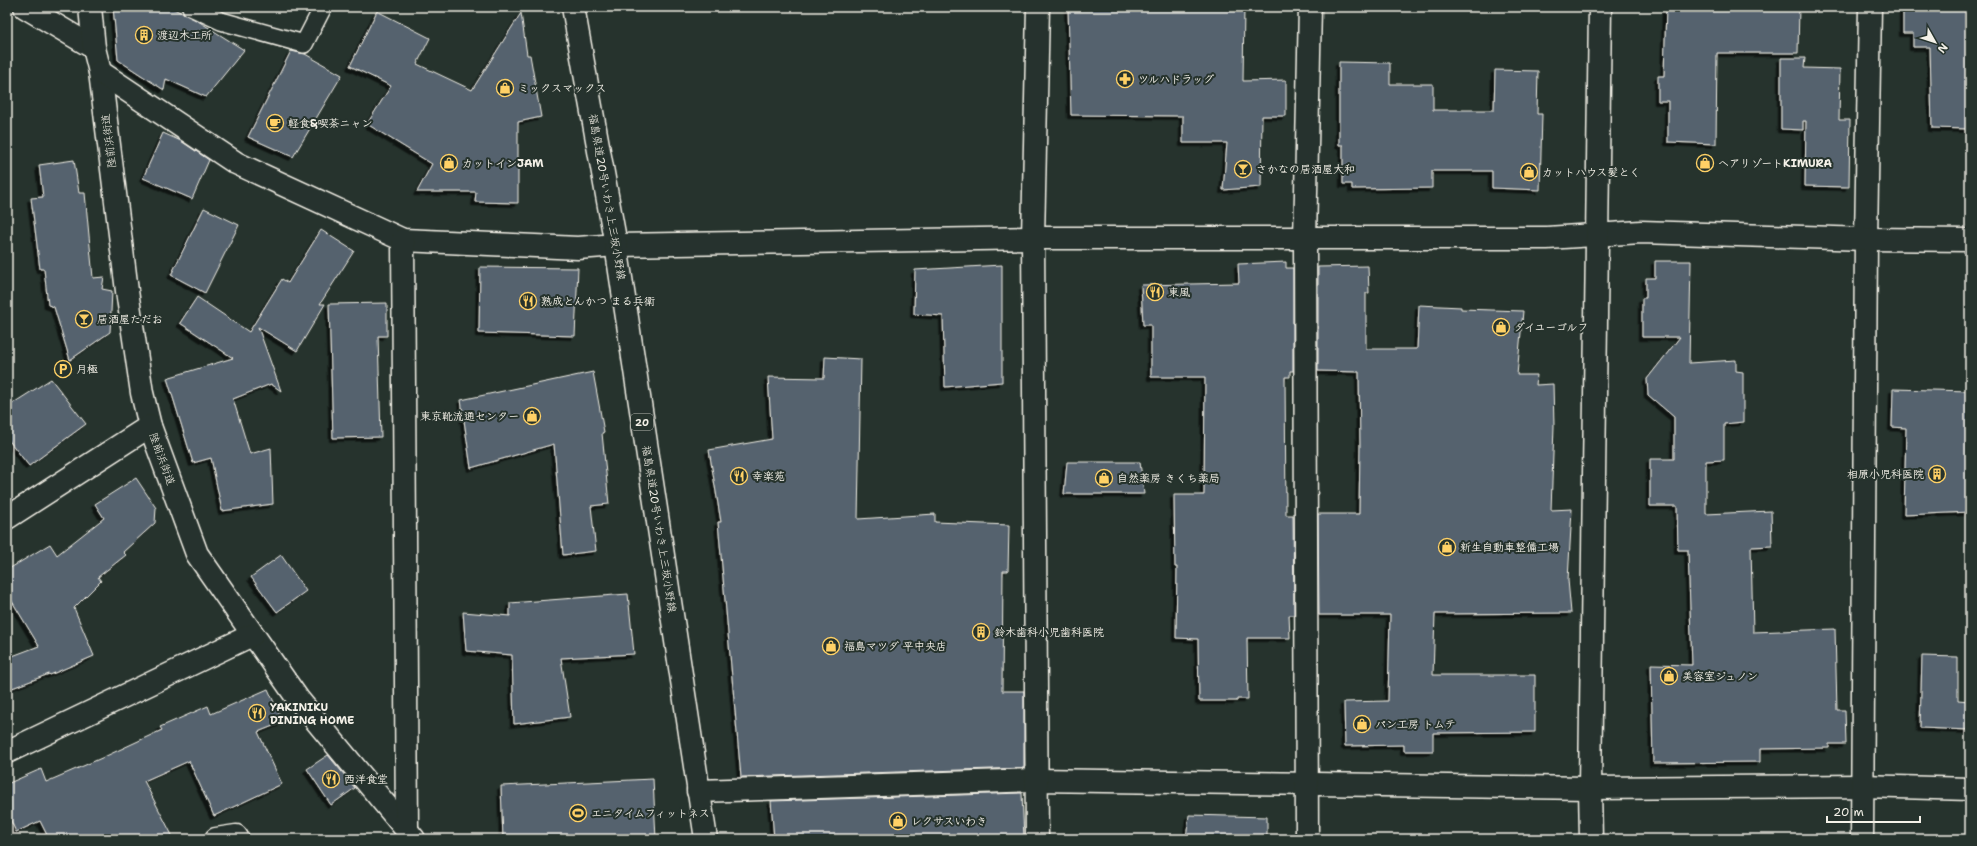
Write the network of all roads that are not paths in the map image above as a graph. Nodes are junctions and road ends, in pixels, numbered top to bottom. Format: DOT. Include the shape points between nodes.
graph roads {
  1 [pos="25,7"];
  2 [pos="90,7"];
  3 [pos="191,7"];
  4 [pos="323,7"];
  5 [pos="573,7"];
  6 [pos="1038,7"];
  7 [pos="1310,7"];
  8 [pos="1600,7"];
  9 [pos="1870,7"];
  10 [pos="94,48"];
  11 [pos="100,72"];
  12 [pos="1597,235"];
  13 [pos="1033,238"];
  14 [pos="1304,238"];
  15 [pos="1866,239"];
  16 [pos="402,240"];
  17 [pos="1970,240"];
  18 [pos="616,245"];
  19 [pos="150,426"];
  20 [pos="7,518"];
  21 [pos="252,635"];
  22 [pos="7,752"];
  23 [pos="1035,780"];
  24 [pos="1306,783"];
  25 [pos="1861,786"];
  26 [pos="1590,788"];
  27 [pos="1970,789"];
  28 [pos="698,791"];
  29 [pos="410,834"];
  30 [pos="216,839"];
  31 [pos="238,839"];
  32 [pos="706,839"];
  33 [pos="1037,839"];
  34 [pos="1307,839"];
  35 [pos="1591,839"];
  36 [pos="1862,839"];
  1 -- 10 [label="street"];
  2 -- 10 [label="street, 陸前浜街道"];
  3 -- 4 [label="lane" via="221,21 304,44"];
  5 -- 18 [label="street, 福島県道20号いわき上三坂小野線 / 20"];
  6 -- 13 [label="street"];
  7 -- 14 [label="street"];
  8 -- 12 [label="street"];
  9 -- 15 [label="street"];
  10 -- 11 [label="street, 陸前浜街道"];
  11 -- 16 [label="street" via="236,163"];
  11 -- 19 [label="street, 陸前浜街道" via="127,291 142,393"];
  12 -- 14 [label="street" via="1547,238"];
  12 -- 15 [label="street" via="1641,232"];
  12 -- 26 [label="street"];
  13 -- 14 [label="street"];
  13 -- 18 [label="street"];
  13 -- 23 [label="street"];
  14 -- 24 [label="street"];
  15 -- 17 [label="street"];
  15 -- 25 [label="street"];
  16 -- 18 [label="street" via="578,248"];
  16 -- 29 [label="street"];
  18 -- 28 [label="street, 福島県道20号いわき上三坂小野線 / 20"];
  19 -- 20 [label="street"];
  19 -- 21 [label="street, 陸前浜街道" via="197,554"];
  21 -- 22 [label="street"];
  21 -- 29 [label="street, 陸前浜街道" via="298,699"];
  23 -- 24 [label="street"];
  23 -- 28 [label="street"];
  23 -- 33 [label="street"];
  24 -- 26 [label="street"];
  24 -- 34 [label="street"];
  25 -- 26 [label="street"];
  25 -- 27 [label="street"];
  25 -- 36 [label="street"];
  26 -- 35 [label="street"];
  28 -- 32 [label="street, 福島県道20号いわき上三坂小野線 / 20"];
  30 -- 31 [label="street" via="236,836"];
}
